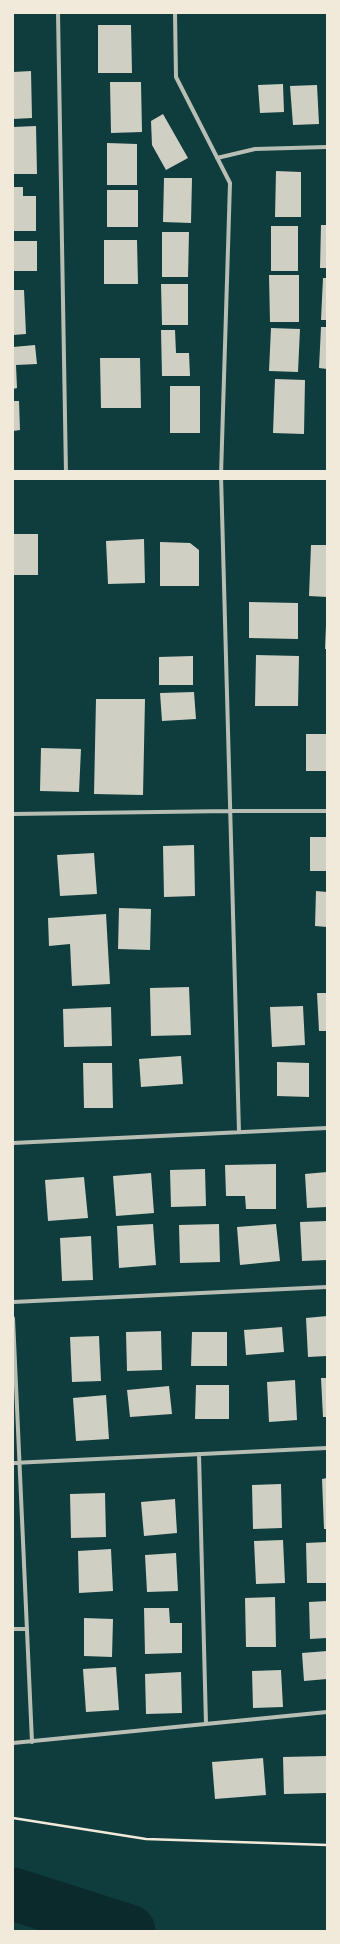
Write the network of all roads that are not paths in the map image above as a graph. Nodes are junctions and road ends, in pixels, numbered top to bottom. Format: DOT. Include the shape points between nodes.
graph roads {
  1 [pos="58,13"];
  2 [pos="175,13"];
  3 [pos="327,147"];
  4 [pos="217,158"];
  5 [pos="327,474"];
  6 [pos="13,475"];
  7 [pos="66,475"];
  8 [pos="222,475"];
  9 [pos="230,811"];
  10 [pos="327,811"];
  11 [pos="13,814"];
  12 [pos="327,1128"];
  13 [pos="239,1132"];
  14 [pos="13,1142"];
  15 [pos="327,1287"];
  16 [pos="13,1302"];
  17 [pos="13,1318"];
  18 [pos="327,1448"];
  19 [pos="199,1454"];
  20 [pos="13,1462"];
  21 [pos="20,1462"];
  22 [pos="13,1629"];
  23 [pos="27,1630"];
  24 [pos="327,1712"];
  25 [pos="206,1724"];
  26 [pos="32,1742"];
  27 [pos="13,1743"];
  1 -- 7 [label="street"];
  2 -- 4 [label="street" via="176,76"];
  3 -- 4 [label="street" via="255,149"];
  4 -- 8 [label="street" via="230,183"];
  5 -- 8 [label="main road"];
  6 -- 7 [label="main road"];
  7 -- 8 [label="main road"];
  8 -- 9 [label="street"];
  9 -- 10 [label="street"];
  9 -- 11 [label="street"];
  9 -- 13 [label="street"];
  12 -- 13 [label="street"];
  13 -- 14 [label="street"];
  15 -- 16 [label="street"];
  17 -- 21 [label="street"];
  18 -- 19 [label="street"];
  19 -- 21 [label="street"];
  19 -- 25 [label="street"];
  20 -- 21 [label="street"];
  21 -- 23 [label="street"];
  22 -- 23 [label="street"];
  23 -- 26 [label="street"];
  24 -- 25 [label="street"];
  25 -- 26 [label="street"];
  26 -- 27 [label="street"];
}
